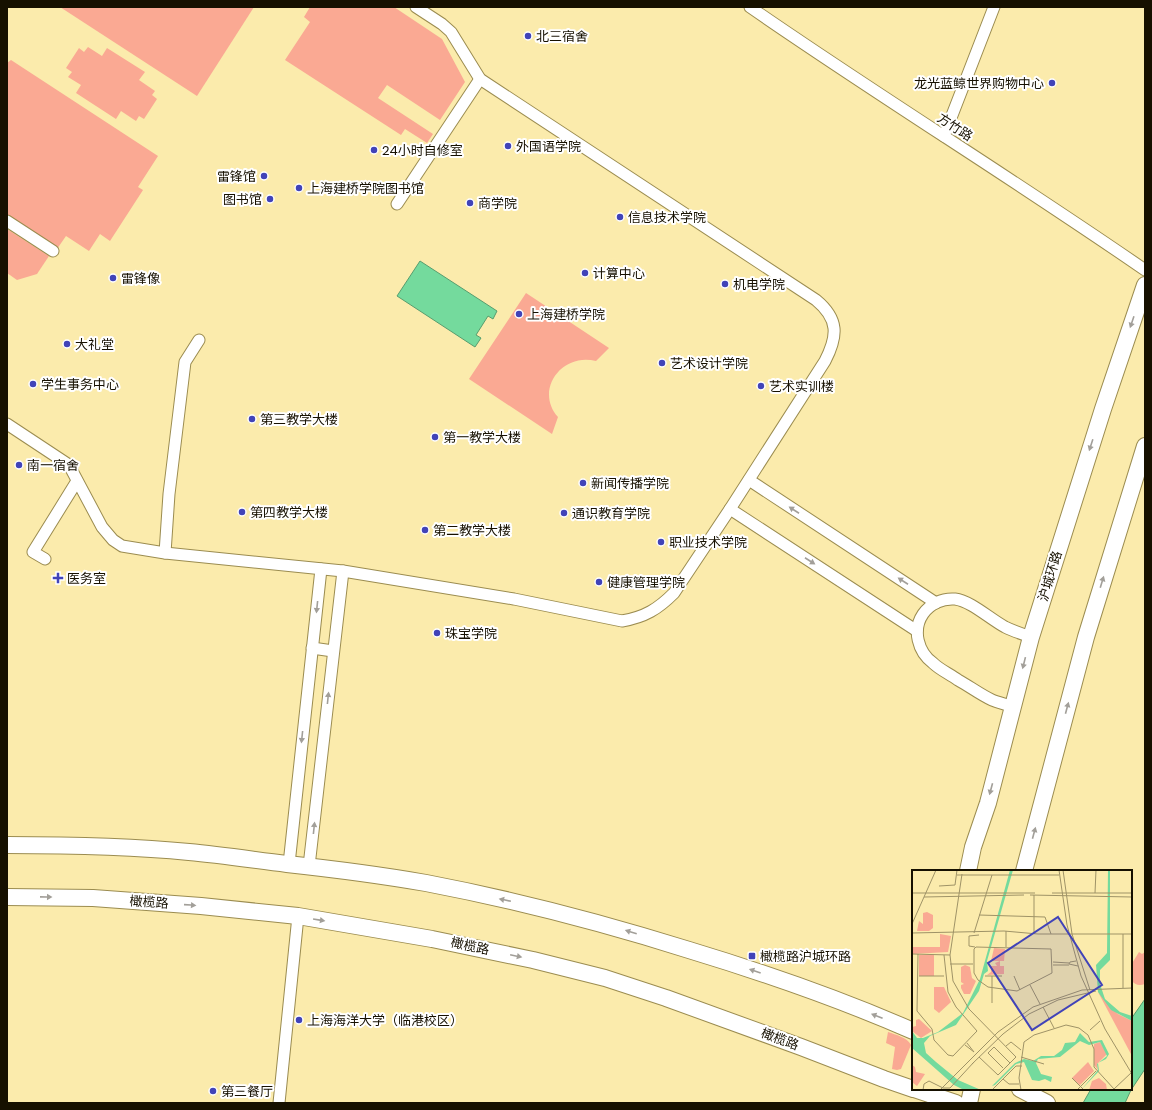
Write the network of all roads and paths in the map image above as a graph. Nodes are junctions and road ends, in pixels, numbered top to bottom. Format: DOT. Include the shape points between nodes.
graph roads {
  1 [pos="416,7"];
  2 [pos="750,7"];
  3 [pos="994,7"];
  4 [pos="480,79"];
  5 [pos="944,136"];
  6 [pos="397,204"];
  7 [pos="7,221"];
  8 [pos="53,251"];
  9 [pos="1145,270"];
  10 [pos="1145,285"];
  11 [pos="200,340"];
  12 [pos="7,424"];
  13 [pos="1145,446"];
  14 [pos="749,480"];
  15 [pos="77,481"];
  16 [pos="730,509"];
  17 [pos="165,553"];
  18 [pos="45,559"];
  19 [pos="321,569"];
  20 [pos="343,571"];
  21 [pos="936,603"];
  22 [pos="918,631"];
  23 [pos="1031,637"];
  24 [pos="312,648"];
  25 [pos="333,651"];
  26 [pos="1013,707"];
  27 [pos="7,845"];
  28 [pos="289,864"];
  29 [pos="309,866"];
  30 [pos="968,870"];
  31 [pos="1024,870"];
  32 [pos="7,897"];
  33 [pos="298,916"];
  34 [pos="912,1031"];
  35 [pos="912,1088"];
  36 [pos="917,1090"];
  37 [pos="972,1090"];
  38 [pos="1022,1090"];
  39 [pos="930,1095"];
  40 [pos="278,1103"];
  41 [pos="956,1103"];
  42 [pos="969,1103"];
  43 [pos="1047,1103"];
  1 -- 4 [label="street" via="449,30"];
  2 -- 5 [label="street, 方竹路"];
  3 -- 5 [label="street"];
  4 -- 6 [label="street"];
  4 -- 14 [label="street" via="816,300 830,315 834,338 831,349"];
  5 -- 9 [label="street, 方竹路"];
  7 -- 8 [label="street"];
  10 -- 23 [label="main road, 沪城环路, one-way"];
  11 -- 17 [label="street" via="185,362 169,494"];
  12 -- 15 [label="street" via="69,465"];
  31 -- 13 [label="main road, one-way" via="1086,637"];
  14 -- 16 [label="street"];
  21 -- 14 [label="street, one-way"];
  15 -- 17 [label="street" via="112,540 127,548"];
  15 -- 18 [label="street" via="33,552"];
  16 -- 20 [label="street" via="674,593 662,604 635,619 622,621 514,599"];
  16 -- 22 [label="street, one-way"];
  17 -- 19 [label="street"];
  19 -- 20 [label="street"];
  19 -- 24 [label="street, one-way"];
  20 -- 25 [label="street"];
  21 -- 22 [label="street" via="922,615"];
  21 -- 23 [label="street" via="956,599 966,602 1006,627"];
  22 -- 26 [label="street" via="918,642 933,664 992,700"];
  23 -- 26 [label="main road, 沪城环路, one-way"];
  24 -- 25 [label="street"];
  24 -- 28 [label="street, one-way"];
  29 -- 25 [label="street, one-way"];
  26 -- 30 [label="main road, 沪城环路, one-way"];
  27 -- 28 [label="main road" via="83,845 189,852"];
  28 -- 29 [label="main road"];
  34 -- 29 [label="main road, one-way" via="794,984 616,927 426,883"];
  32 -- 33 [label="main road, 橄榄路, one-way" via="101,898"];
  33 -- 35 [label="main road, 橄榄路, one-way" via="432,939 605,978 801,1046"];
  33 -- 40 [label="street"];
  36 -- 39 [label="main road, 橄榄路"];
  37 -- 42 [label="main road"];
  38 -- 43 [label="main road"];
  39 -- 41 [label="main road, 橄榄路"];
}
